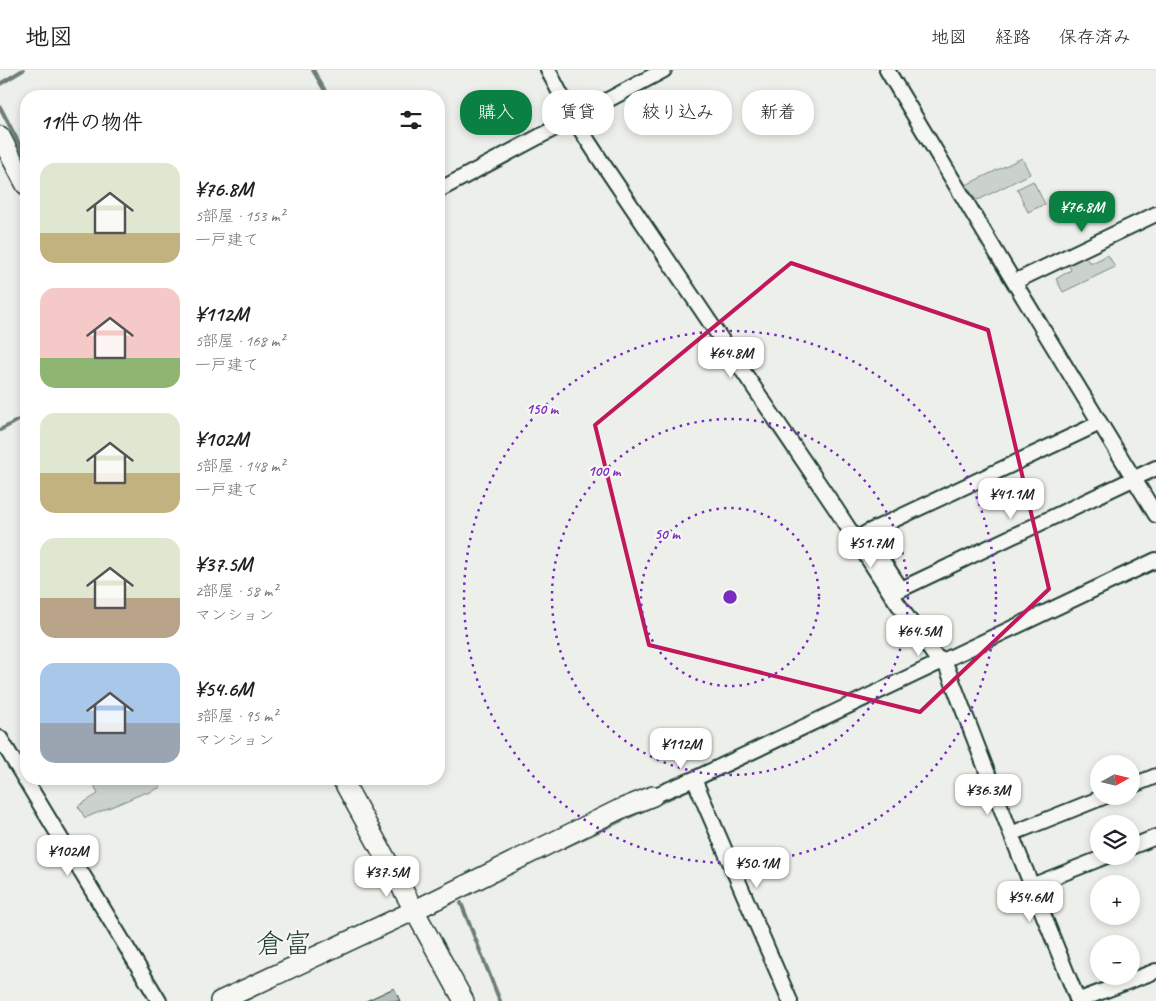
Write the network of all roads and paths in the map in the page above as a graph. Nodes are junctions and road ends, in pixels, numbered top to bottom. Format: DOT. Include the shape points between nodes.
graph roads {
  1 [pos="548,70"];
  2 [pos="664,70"];
  3 [pos="887,70"];
  4 [pos="558,90"];
  5 [pos="614,96"];
  6 [pos="542,135"];
  7 [pos="584,135"];
  8 [pos="0,136"];
  9 [pos="20,174"];
  10 [pos="445,187"];
  11 [pos="1156,214"];
  12 [pos="1018,280"];
  13 [pos="1100,423"];
  14 [pos="1156,468"];
  15 [pos="1136,476"];
  16 [pos="1156,515"];
  17 [pos="860,537"];
  18 [pos="1156,560"];
  19 [pos="896,592"];
  20 [pos="945,665"];
  21 [pos="0,738"];
  22 [pos="20,771"];
  23 [pos="1156,776"];
  24 [pos="1140,782"];
  25 [pos="696,783"];
  26 [pos="28,785"];
  27 [pos="345,785"];
  28 [pos="653,796"];
  29 [pos="1090,802"];
  30 [pos="1011,834"];
  31 [pos="1156,837"];
  32 [pos="1140,843"];
  33 [pos="1090,863"];
  34 [pos="1030,886"];
  35 [pos="413,910"];
  36 [pos="1156,971"];
  37 [pos="159,1001"];
  38 [pos="220,1001"];
  39 [pos="464,1001"];
  40 [pos="790,1001"];
  41 [pos="1078,1001"];
  1 -- 4 [label="street"];
  2 -- 5 [label="street"];
  3 -- 12 [label="street"];
  6 -- 10 [label="street"];
  7 -- 17 [label="street" via="836,509"];
  8 -- 9 [label="street"];
  11 -- 12 [label="street"];
  12 -- 13 [label="street"];
  13 -- 15 [label="street"];
  13 -- 17 [label="street"];
  14 -- 15 [label="street"];
  15 -- 16 [label="street"];
  15 -- 19 [label="street"];
  17 -- 19 [label="street"];
  18 -- 20 [label="street"];
  19 -- 20 [label="street" via="934,655"];
  20 -- 25 [label="street"];
  20 -- 30 [label="street"];
  21 -- 22 [label="street"];
  23 -- 24 [label="street"];
  25 -- 28 [label="street"];
  25 -- 40 [label="street"];
  26 -- 37 [label="street"];
  27 -- 35 [label="street"];
  28 -- 35 [label="street"];
  29 -- 30 [label="street"];
  30 -- 34 [label="street"];
  31 -- 32 [label="street"];
  33 -- 34 [label="street"];
  34 -- 41 [label="street"];
  35 -- 38 [label="street"];
  35 -- 39 [label="street"];
  36 -- 41 [label="street"];
}
